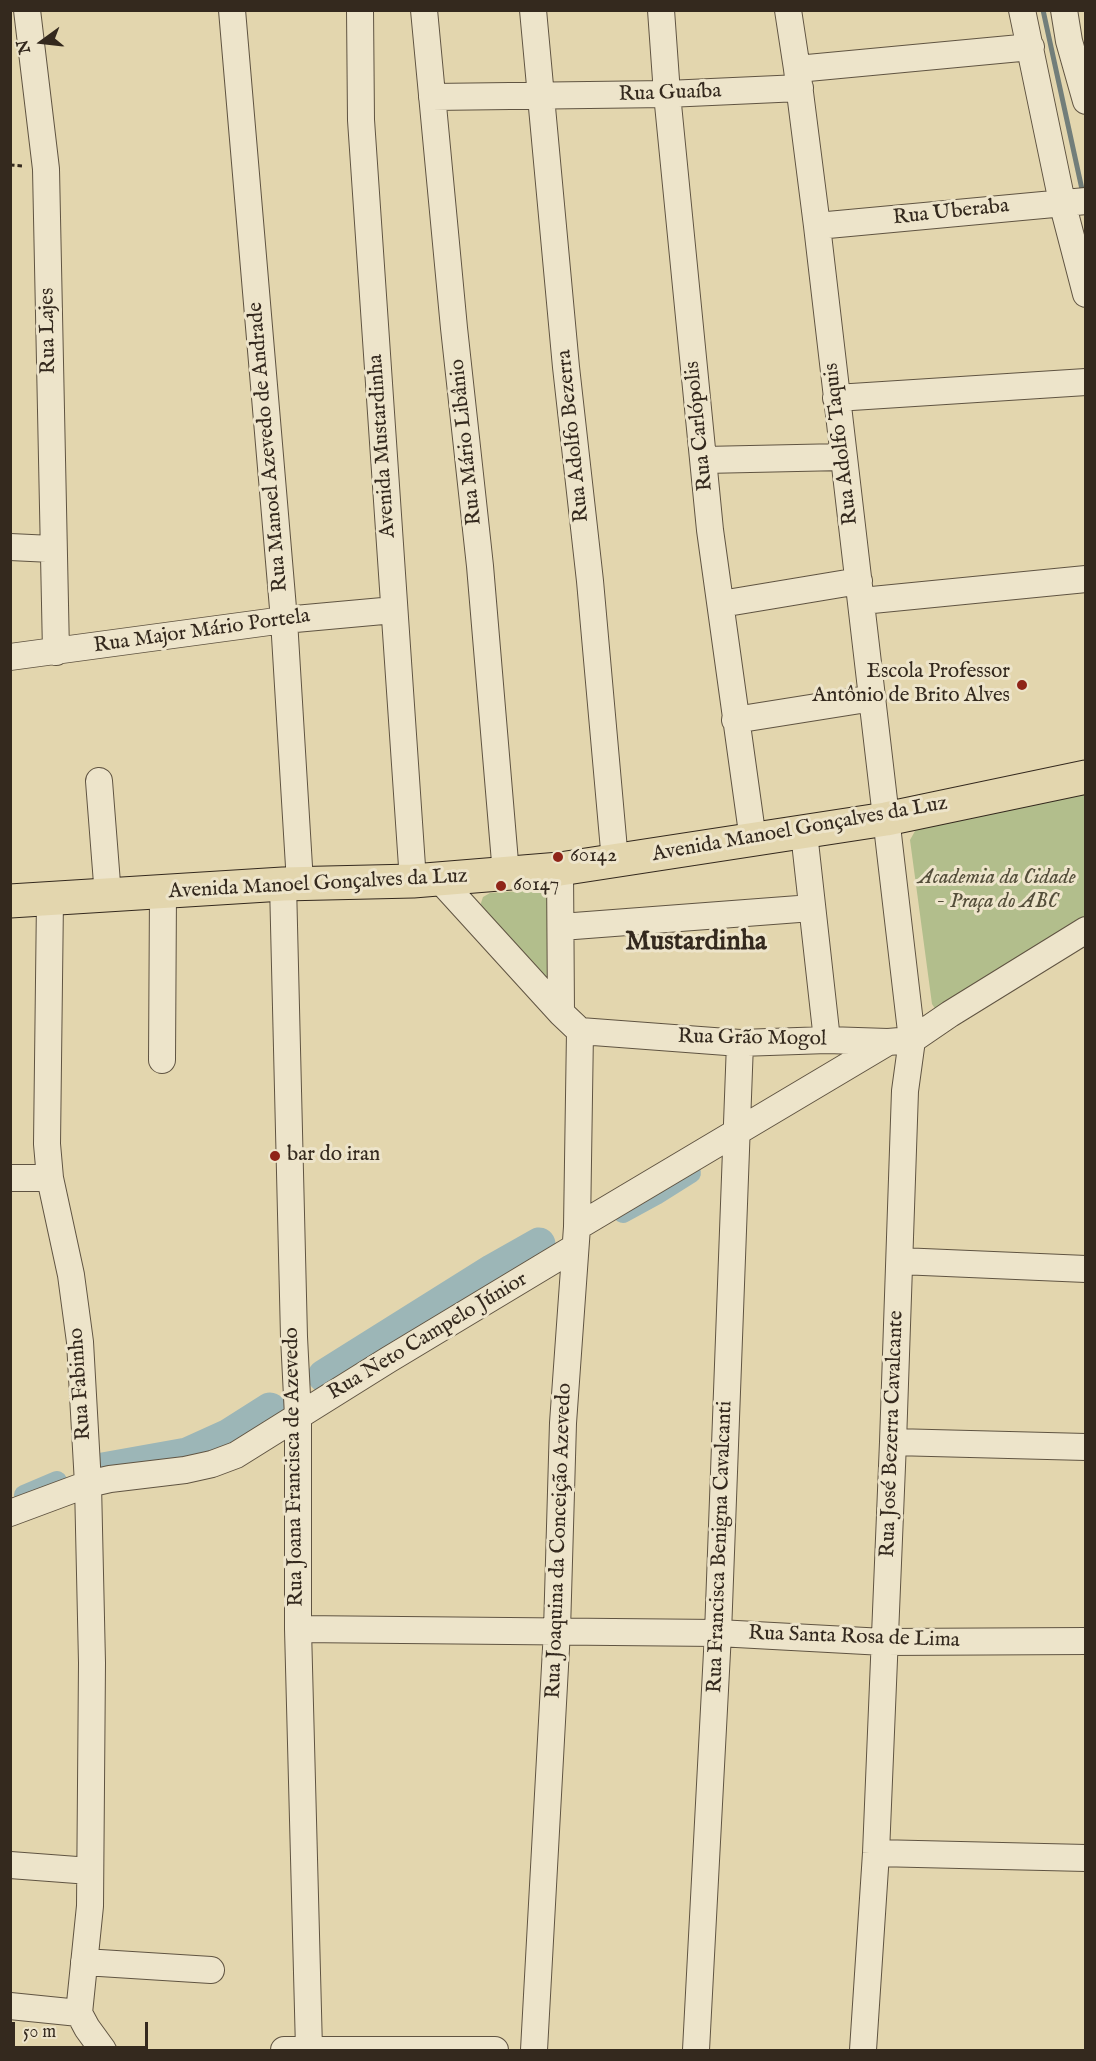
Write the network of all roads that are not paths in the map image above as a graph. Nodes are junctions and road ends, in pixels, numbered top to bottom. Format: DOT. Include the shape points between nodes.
graph roads {
  1 [pos="27,10"];
  2 [pos="232,10"];
  3 [pos="360,10"];
  4 [pos="424,10"];
  5 [pos="533,10"];
  6 [pos="661,10"];
  7 [pos="788,10"];
  8 [pos="1022,10"];
  9 [pos="1064,10"];
  10 [pos="1031,47"];
  11 [pos="799,79"];
  12 [pos="667,94"];
  13 [pos="432,97"];
  14 [pos="540,97"];
  15 [pos="1086,101"];
  16 [pos="1074,201"];
  17 [pos="817,226"];
  18 [pos="1086,294"];
  19 [pos="1086,382"];
  20 [pos="836,398"];
  21 [pos="843,457"];
  22 [pos="704,460"];
  23 [pos="10,547"];
  24 [pos="52,549"];
  25 [pos="1086,579"];
  26 [pos="861,591"];
  27 [pos="721,604"];
  28 [pos="394,610"];
  29 [pos="284,620"];
  30 [pos="56,652"];
  31 [pos="10,657"];
  32 [pos="873,698"];
  33 [pos="735,720"];
  34 [pos="1086,777"];
  35 [pos="99,781"];
  36 [pos="886,819"];
  37 [pos="804,833"];
  38 [pos="753,840"];
  39 [pos="615,861"];
  40 [pos="561,869"];
  41 [pos="506,874"];
  42 [pos="426,880"];
  43 [pos="291,884"];
  44 [pos="163,893"];
  45 [pos="108,896"];
  46 [pos="50,899"];
  47 [pos="10,901"];
  48 [pos="812,908"];
  49 [pos="561,927"];
  50 [pos="1086,930"];
  51 [pos="561,1013"];
  52 [pos="580,1031"];
  53 [pos="827,1040"];
  54 [pos="900,1041"];
  55 [pos="740,1043"];
  56 [pos="162,1060"];
  57 [pos="737,1133"];
  58 [pos="10,1178"];
  59 [pos="50,1178"];
  60 [pos="576,1238"];
  61 [pos="900,1262"];
  62 [pos="1086,1269"];
  63 [pos="298,1416"];
  64 [pos="893,1442"];
  65 [pos="1086,1447"];
  66 [pos="88,1484"];
  67 [pos="10,1513"];
  68 [pos="298,1629"];
  69 [pos="557,1630"];
  70 [pos="718,1633"];
  71 [pos="1086,1641"];
  72 [pos="885,1642"];
  73 [pos="876,1853"];
  74 [pos="1086,1858"];
  75 [pos="10,1865"];
  76 [pos="90,1871"];
  77 [pos="84,1962"];
  78 [pos="211,1970"];
  79 [pos="10,2006"];
  80 [pos="79,2013"];
  81 [pos="309,2049"];
  82 [pos="103,2050"];
  83 [pos="284,2050"];
  84 [pos="495,2050"];
  85 [pos="534,2050"];
  86 [pos="696,2050"];
  87 [pos="863,2050"];
  1 -- 24 [label="street, Rua Lajes" via="46,169"];
  2 -- 29 [label="street, Rua Manoel Azevedo de Andrade"];
  3 -- 28 [label="street, Avenida Mustardinha" via="361,120"];
  4 -- 13 [label="street, Rua Mário Libânio"];
  5 -- 14 [label="street, Rua Adolfo Bezerra"];
  6 -- 12 [label="street, Rua Carlópolis"];
  7 -- 11 [label="street, Rua Adolfo Taquis"];
  8 -- 10 [label="street"];
  9 -- 15 [label="street"];
  10 -- 11 [label="street, Rua Guaíba"];
  10 -- 16 [label="street"];
  11 -- 12 [label="street, Rua Guaíba"];
  11 -- 17 [label="street, Rua Adolfo Taquis"];
  12 -- 14 [label="street, Rua Guaíba"];
  12 -- 22 [label="street, Rua Carlópolis"];
  13 -- 14 [label="street, Rua Guaíba"];
  13 -- 41 [label="street, Rua Mário Libânio" via="480,566"];
  14 -- 39 [label="street, Rua Adolfo Bezerra"];
  16 -- 17 [label="street, Rua Uberaba"];
  16 -- 18 [label="street"];
  17 -- 20 [label="street, Rua Adolfo Taquis"];
  19 -- 20 [label="street"];
  20 -- 21 [label="street, Rua Adolfo Taquis"];
  21 -- 22 [label="street"];
  21 -- 26 [label="street, Rua Adolfo Taquis"];
  22 -- 27 [label="street, Rua Carlópolis"];
  23 -- 24 [label="street"];
  24 -- 30 [label="street, Rua Lajes"];
  25 -- 26 [label="street"];
  26 -- 27 [label="street"];
  26 -- 32 [label="street, Rua Adolfo Taquis"];
  27 -- 33 [label="street, Rua Carlópolis"];
  28 -- 29 [label="street, Rua Major Mário Portela"];
  28 -- 42 [label="street, Avenida Mustardinha"];
  29 -- 30 [label="street, Rua Major Mário Portela"];
  29 -- 43 [label="street, Rua Manoel Azevedo de Andrade"];
  30 -- 31 [label="street, Rua Major Mário Portela"];
  32 -- 33 [label="street"];
  32 -- 36 [label="street, Rua Adolfo Taquis"];
  33 -- 38 [label="street, Rua Carlópolis"];
  34 -- 36 [label="main road, Avenida Manoel Gonçalves da Luz"];
  35 -- 45 [label="street"];
  36 -- 37 [label="main road, Avenida Manoel Gonçalves da Luz"];
  36 -- 54 [label="street, Rua José Bezerra Cavalcante"];
  37 -- 38 [label="main road, Avenida Manoel Gonçalves da Luz"];
  37 -- 48 [label="street"];
  38 -- 39 [label="main road, Avenida Manoel Gonçalves da Luz"];
  39 -- 40 [label="main road, Avenida Manoel Gonçalves da Luz"];
  40 -- 41 [label="main road, Avenida Manoel Gonçalves da Luz"];
  40 -- 49 [label="street"];
  41 -- 42 [label="main road, Avenida Manoel Gonçalves da Luz"];
  42 -- 43 [label="main road, Avenida Manoel Gonçalves da Luz"];
  42 -- 51 [label="street"];
  43 -- 44 [label="main road, Avenida Manoel Gonçalves da Luz"];
  43 -- 63 [label="street, Rua Joana Francisca de Azevedo"];
  44 -- 45 [label="main road, Avenida Manoel Gonçalves da Luz"];
  44 -- 56 [label="street"];
  45 -- 46 [label="main road, Avenida Manoel Gonçalves da Luz"];
  46 -- 47 [label="main road, Avenida Manoel Gonçalves da Luz"];
  46 -- 59 [label="street, Rua Fabinho" via="47,1144"];
  48 -- 49 [label="street"];
  48 -- 53 [label="street"];
  49 -- 51 [label="street"];
  50 -- 54 [label="street, Rua Neto Campelo Júnior"];
  51 -- 52 [label="street"];
  52 -- 55 [label="street, Rua Grão Mogol"];
  52 -- 60 [label="street, Rua Joaquina da Conceição Azevedo"];
  53 -- 54 [label="street, Rua Grão Mogol"];
  53 -- 55 [label="street, Rua Grão Mogol"];
  54 -- 57 [label="street, Rua Neto Campelo Júnior"];
  54 -- 61 [label="street, Rua José Bezerra Cavalcante" via="905,1091"];
  55 -- 57 [label="street, Rua Francisca Benigna Cavalcanti"];
  57 -- 60 [label="street, Rua Neto Campelo Júnior"];
  57 -- 70 [label="street, Rua Francisca Benigna Cavalcanti"];
  58 -- 59 [label="street"];
  59 -- 66 [label="street, Rua Fabinho" via="71,1275 80,1342"];
  60 -- 63 [label="street, Rua Neto Campelo Júnior"];
  60 -- 69 [label="street, Rua Joaquina da Conceição Azevedo" via="563,1423"];
  61 -- 62 [label="street"];
  61 -- 64 [label="street, Rua José Bezerra Cavalcante"];
  63 -- 66 [label="street, Rua Neto Campelo Júnior" via="236,1455 212,1464"];
  63 -- 68 [label="street, Rua Joana Francisca de Azevedo"];
  64 -- 65 [label="street"];
  64 -- 72 [label="street, Rua José Bezerra Cavalcante"];
  66 -- 67 [label="street, Rua Neto Campelo Júnior"];
  66 -- 76 [label="street, Rua Fabinho" via="92,1663"];
  68 -- 69 [label="street, Rua Santa Rosa de Lima"];
  68 -- 81 [label="street, Rua Joana Francisca de Azevedo"];
  69 -- 70 [label="street, Rua Santa Rosa de Lima"];
  69 -- 85 [label="street, Rua Joaquina da Conceição Azevedo"];
  70 -- 72 [label="street, Rua Santa Rosa de Lima"];
  70 -- 86 [label="street, Rua Francisca Benigna Cavalcanti"];
  71 -- 72 [label="street, Rua Santa Rosa de Lima"];
  72 -- 73 [label="street, Rua José Bezerra Cavalcante"];
  73 -- 74 [label="street"];
  73 -- 87 [label="street, Rua José Bezerra Cavalcante"];
  75 -- 76 [label="street"];
  76 -- 77 [label="street, Rua Fabinho"];
  77 -- 78 [label="street"];
  77 -- 80 [label="street, Rua Fabinho"];
  79 -- 80 [label="street"];
  80 -- 82 [label="street"];
  81 -- 83 [label="street"];
  81 -- 84 [label="street"];
}
